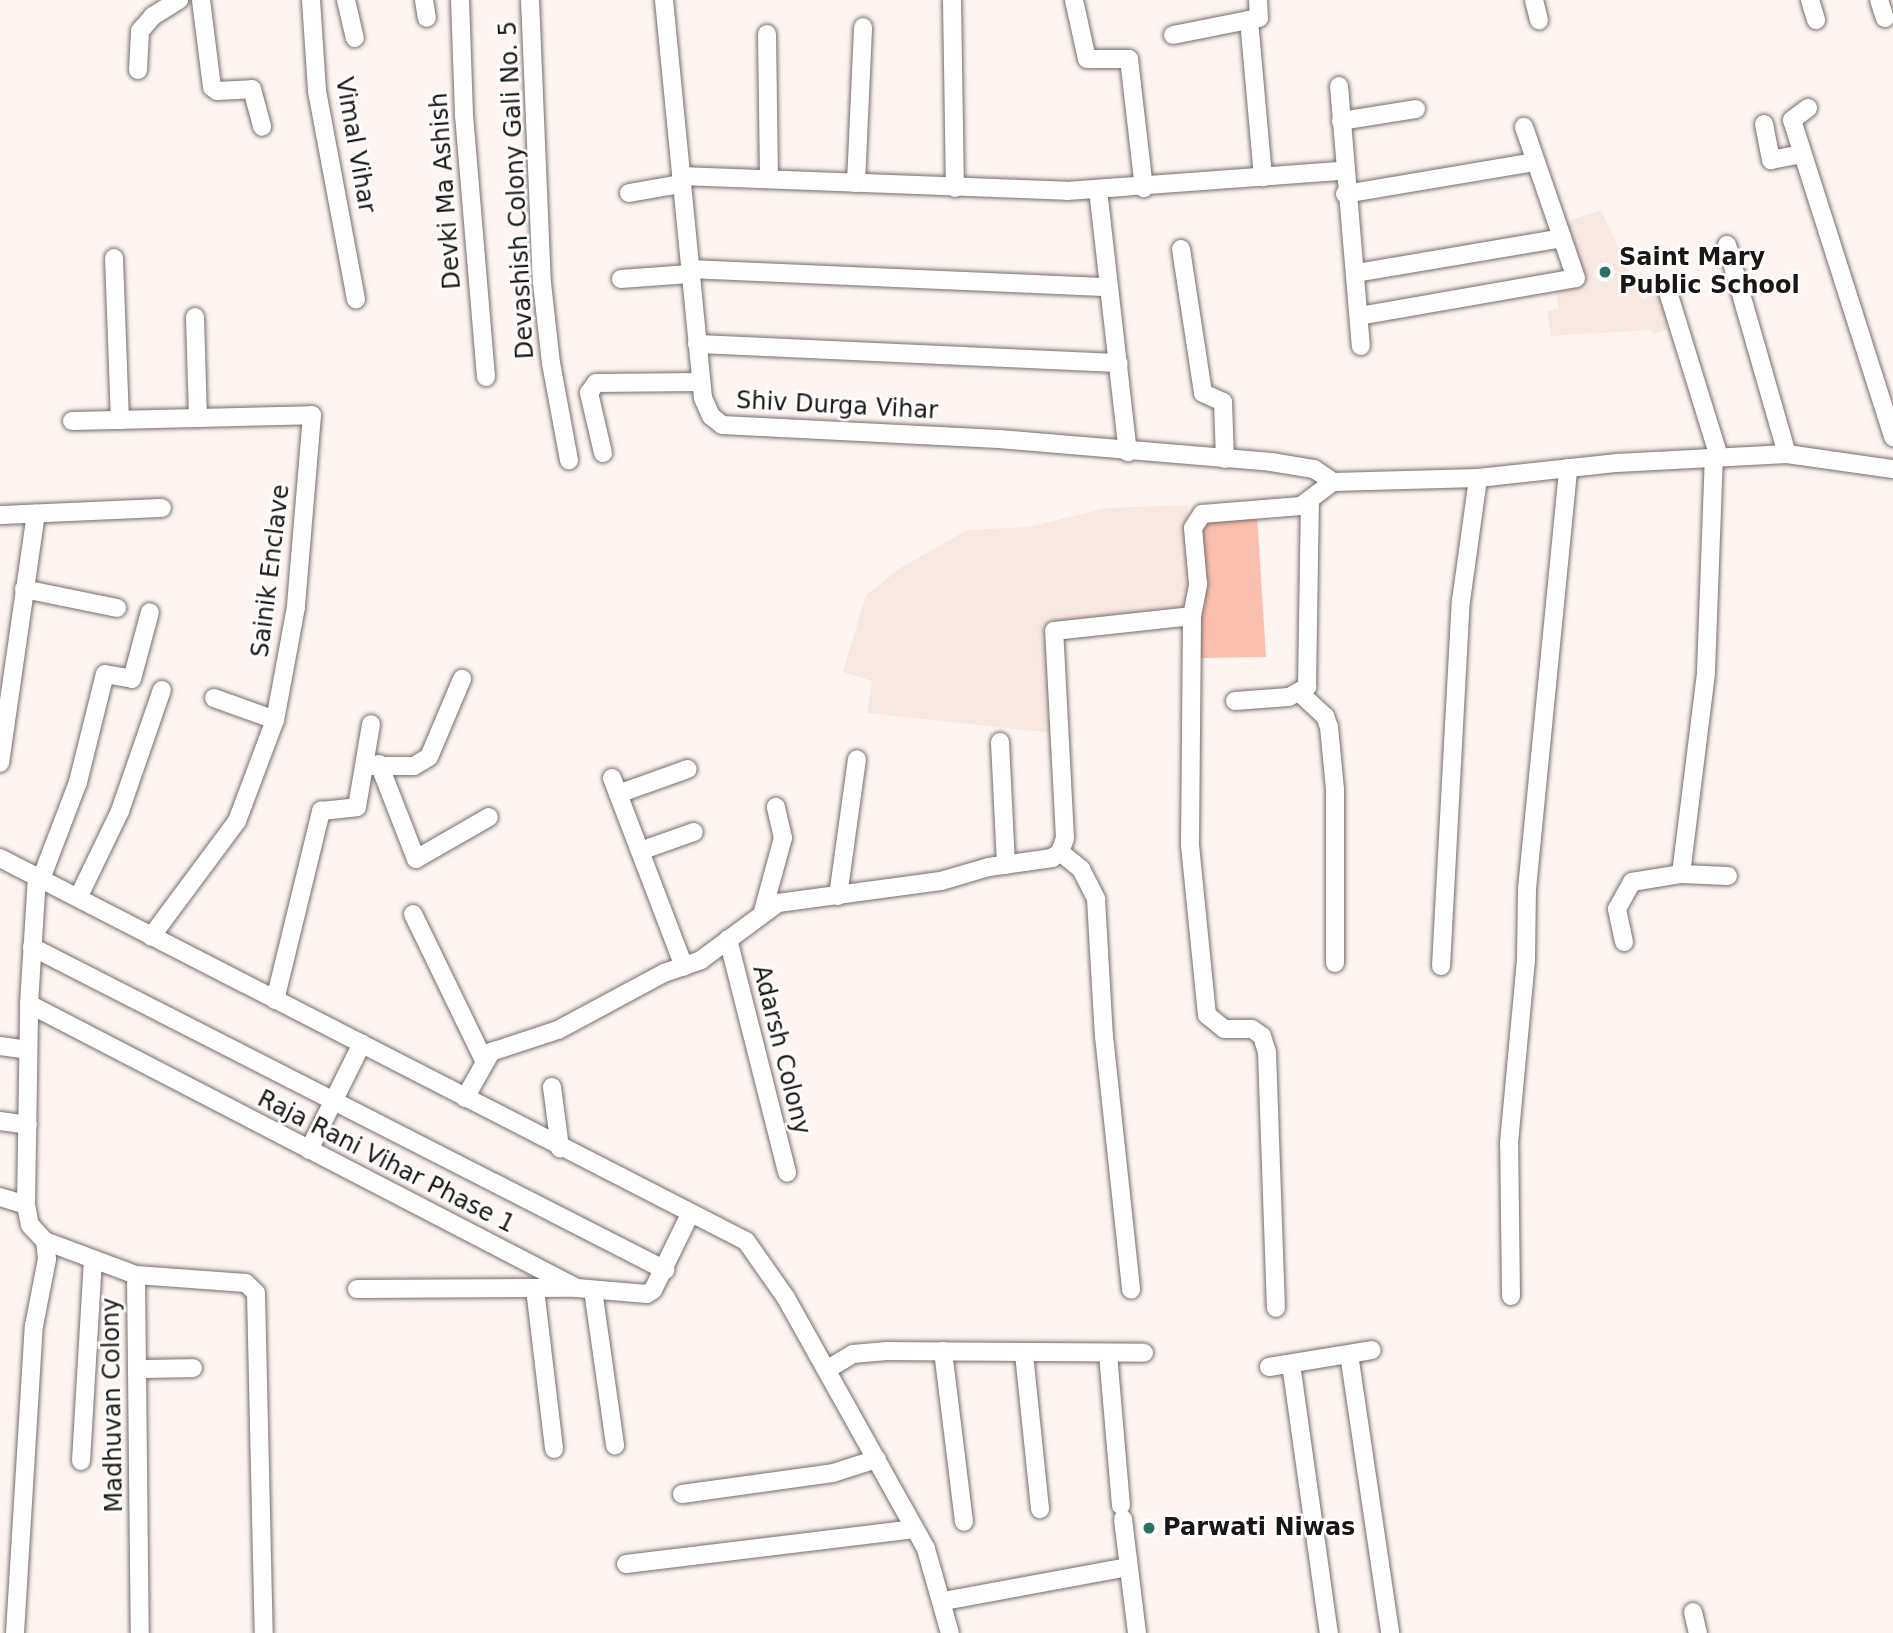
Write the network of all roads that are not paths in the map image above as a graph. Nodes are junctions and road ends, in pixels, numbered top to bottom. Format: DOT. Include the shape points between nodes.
graph roads {
  1 [pos="179,0"];
  2 [pos="201,0"];
  3 [pos="311,0"];
  4 [pos="346,0"];
  5 [pos="460,0"];
  6 [pos="532,0"];
  7 [pos="664,0"];
  8 [pos="952,0"];
  9 [pos="1074,0"];
  10 [pos="1258,0"];
  11 [pos="1534,0"];
  12 [pos="1811,0"];
  13 [pos="1879,0"];
  14 [pos="1885,18"];
  15 [pos="1250,19"];
  16 [pos="1539,20"];
  17 [pos="1816,20"];
  18 [pos="863,26"];
  19 [pos="767,34"];
  20 [pos="1173,35"];
  21 [pos="355,38"];
  22 [pos="138,70"];
  23 [pos="1339,86"];
  24 [pos="1808,108"];
  25 [pos="1416,109"];
  26 [pos="1341,121"];
  27 [pos="1764,124"];
  28 [pos="262,127"];
  29 [pos="1524,127"];
  30 [pos="1802,154"];
  31 [pos="1535,163"];
  32 [pos="1342,172"];
  33 [pos="1263,177"];
  34 [pos="769,179"];
  35 [pos="681,180"];
  36 [pos="856,183"];
  37 [pos="955,188"];
  38 [pos="1144,188"];
  39 [pos="1098,190"];
  40 [pos="629,193"];
  41 [pos="1345,194"];
  42 [pos="1562,238"];
  43 [pos="1727,244"];
  44 [pos="1181,249"];
  45 [pos="114,258"];
  46 [pos="689,272"];
  47 [pos="1356,273"];
  48 [pos="621,279"];
  49 [pos="1108,287"];
  50 [pos="1668,292"];
  51 [pos="356,299"];
  52 [pos="1359,316"];
  53 [pos="195,317"];
  54 [pos="697,344"];
  55 [pos="1361,346"];
  56 [pos="1119,363"];
  57 [pos="486,377"];
  58 [pos="701,382"];
  59 [pos="198,418"];
  60 [pos="120,420"];
  61 [pos="72,421"];
  62 [pos="1893,437"];
  63 [pos="1128,452"];
  64 [pos="603,453"];
  65 [pos="1787,454"];
  66 [pos="1716,457"];
  67 [pos="1225,459"];
  68 [pos="569,460"];
  69 [pos="1568,468"];
  70 [pos="1893,469"];
  71 [pos="1478,478"];
  72 [pos="1333,482"];
  73 [pos="1310,502"];
  74 [pos="162,508"];
  75 [pos="36,514"];
  76 [pos="0,515"];
  77 [pos="24,589"];
  78 [pos="117,608"];
  79 [pos="150,612"];
  80 [pos="1192,616"];
  81 [pos="462,678"];
  82 [pos="162,690"];
  83 [pos="1301,694"];
  84 [pos="214,698"];
  85 [pos="1235,701"];
  86 [pos="275,720"];
  87 [pos="371,724"];
  88 [pos="1000,741"];
  89 [pos="857,760"];
  90 [pos="0,763"];
  91 [pos="372,765"];
  92 [pos="688,769"];
  93 [pos="776,807"];
  94 [pos="489,817"];
  95 [pos="694,832"];
  96 [pos="640,851"];
  97 [pos="1060,852"];
  98 [pos="0,858"];
  99 [pos="1006,865"];
  100 [pos="1681,874"];
  101 [pos="1728,876"];
  102 [pos="39,878"];
  103 [pos="838,896"];
  104 [pos="79,897"];
  105 [pos="763,911"];
  106 [pos="413,914"];
  107 [pos="151,937"];
  108 [pos="728,939"];
  109 [pos="1624,942"];
  110 [pos="32,947"];
  111 [pos="1335,963"];
  112 [pos="1441,966"];
  113 [pos="684,967"];
  114 [pos="275,1000"];
  115 [pos="29,1004"];
  116 [pos="362,1043"];
  117 [pos="0,1046"];
  118 [pos="28,1049"];
  119 [pos="484,1060"];
  120 [pos="552,1087"];
  121 [pos="465,1098"];
  122 [pos="333,1104"];
  123 [pos="0,1121"];
  124 [pos="28,1125"];
  125 [pos="560,1148"];
  126 [pos="309,1150"];
  127 [pos="787,1173"];
  128 [pos="0,1198"];
  129 [pos="26,1205"];
  130 [pos="690,1214"];
  131 [pos="45,1241"];
  132 [pos="93,1261"];
  133 [pos="665,1270"];
  134 [pos="136,1275"];
  135 [pos="358,1289"];
  136 [pos="535,1289"];
  137 [pos="585,1289"];
  138 [pos="1131,1290"];
  139 [pos="1511,1296"];
  140 [pos="1276,1308"];
  141 [pos="943,1350"];
  142 [pos="1372,1350"];
  143 [pos="1144,1353"];
  144 [pos="1024,1354"];
  145 [pos="1108,1354"];
  146 [pos="1349,1354"];
  147 [pos="1291,1364"];
  148 [pos="834,1365"];
  149 [pos="1269,1367"];
  150 [pos="193,1368"];
  151 [pos="138,1369"];
  152 [pos="615,1445"];
  153 [pos="554,1449"];
  154 [pos="877,1459"];
  155 [pos="80,1461"];
  156 [pos="682,1494"];
  157 [pos="1040,1509"];
  158 [pos="964,1522"];
  159 [pos="915,1529"];
  160 [pos="626,1564"];
  161 [pos="1128,1567"];
  162 [pos="944,1601"];
  163 [pos="1693,1612"];
  164 [pos="15,1633"];
  165 [pos="139,1633"];
  166 [pos="264,1633"];
  167 [pos="950,1633"];
  168 [pos="1137,1633"];
  169 [pos="1329,1633"];
  170 [pos="1390,1633"];
  171 [pos="1698,1633"];
  1 -- 22 [label="street" via="139,31"];
  2 -- 28 [label="street" via="212,87 217,92 252,89"];
  3 -- 51 [label="street, Vimal Vihar" via="317,90"];
  4 -- 21 [label="street"];
  5 -- 57 [label="street, Devki Ma Ashish" via="466,141"];
  6 -- 68 [label="street, Devashish Colony Gali No. 5" via="542,283"];
  7 -- 35 [label="street, Shiv Durga Vihar"];
  8 -- 37 [label="street"];
  9 -- 38 [label="street" via="1087,59 1129,59"];
  10 -- 15 [label="street" via="1259,18"];
  11 -- 16 [label="street"];
  12 -- 17 [label="street"];
  13 -- 14 [label="street"];
  15 -- 20 [label="street"];
  15 -- 33 [label="street"];
  18 -- 36 [label="street"];
  19 -- 34 [label="street"];
  23 -- 26 [label="street"];
  24 -- 30 [label="street" via="1792,120"];
  25 -- 26 [label="street"];
  26 -- 32 [label="street"];
  27 -- 30 [label="street" via="1771,160"];
  29 -- 31 [label="street"];
  30 -- 62 [label="street"];
  31 -- 41 [label="street"];
  31 -- 42 [label="street"];
  32 -- 33 [label="street"];
  32 -- 41 [label="street"];
  33 -- 38 [label="street"];
  34 -- 35 [label="street"];
  34 -- 36 [label="street"];
  35 -- 40 [label="street"];
  35 -- 46 [label="street, Shiv Durga Vihar"];
  36 -- 37 [label="street"];
  37 -- 39 [label="street"];
  38 -- 39 [label="street"];
  39 -- 49 [label="street"];
  41 -- 47 [label="street"];
  42 -- 47 [label="street"];
  42 -- 52 [label="street" via="1576,278"];
  43 -- 65 [label="street"];
  44 -- 67 [label="street" via="1203,393 1223,402"];
  45 -- 60 [label="street"];
  46 -- 48 [label="street"];
  46 -- 49 [label="street"];
  46 -- 54 [label="street, Shiv Durga Vihar"];
  47 -- 52 [label="street"];
  49 -- 56 [label="street"];
  50 -- 66 [label="street"];
  52 -- 55 [label="street"];
  53 -- 59 [label="street"];
  54 -- 56 [label="street"];
  54 -- 58 [label="street, Shiv Durga Vihar"];
  56 -- 63 [label="street"];
  58 -- 63 [label="street, Shiv Durga Vihar" via="711,416 722,425 999,439"];
  58 -- 64 [label="street" via="596,383 589,393"];
  59 -- 60 [label="street, Sainik Enclave"];
  59 -- 86 [label="street, Sainik Enclave" via="312,415 296,607"];
  60 -- 61 [label="street, Sainik Enclave"];
  63 -- 67 [label="street, Shiv Durga Vihar"];
  65 -- 66 [label="street"];
  65 -- 70 [label="street"];
  66 -- 69 [label="street"];
  66 -- 100 [label="street" via="1706,672"];
  67 -- 72 [label="street, Shiv Durga Vihar" via="1314,469"];
  69 -- 71 [label="street"];
  69 -- 139 [label="street" via="1527,889 1526,960 1509,1143"];
  71 -- 72 [label="street"];
  71 -- 112 [label="street" via="1461,601"];
  72 -- 73 [label="street" via="1323,486"];
  73 -- 80 [label="street" via="1213,510 1196,518 1198,584"];
  73 -- 83 [label="street" via="1309,671"];
  74 -- 75 [label="street"];
  75 -- 76 [label="street"];
  75 -- 77 [label="street"];
  77 -- 78 [label="street"];
  77 -- 90 [label="street"];
  79 -- 102 [label="street" via="132,679 105,674 78,782"];
  80 -- 97 [label="street" via="1054,631 1065,838"];
  80 -- 140 [label="street" via="1190,845 1207,1015 1224,1029 1252,1029 1262,1036 1267,1052"];
  81 -- 91 [label="street" via="429,757 414,766"];
  82 -- 104 [label="street" via="120,811"];
  83 -- 85 [label="street"];
  83 -- 111 [label="street" via="1325,716 1329,727 1335,789"];
  84 -- 86 [label="street"];
  86 -- 107 [label="street, Sainik Enclave" via="237,821"];
  87 -- 91 [label="street"];
  88 -- 99 [label="street"];
  89 -- 103 [label="street"];
  91 -- 94 [label="street" via="416,859"];
  91 -- 114 [label="street" via="357,807 321,811"];
  92 -- 96 [label="street" via="615,786"];
  93 -- 105 [label="street" via="783,838"];
  95 -- 96 [label="street"];
  96 -- 113 [label="street"];
  97 -- 99 [label="street" via="1052,858"];
  97 -- 138 [label="street" via="1081,869 1096,899 1104,1036"];
  98 -- 102 [label="street"];
  99 -- 103 [label="street" via="941,881"];
  100 -- 101 [label="street"];
  100 -- 109 [label="street" via="1642,878 1627,887 1616,909"];
  102 -- 104 [label="street"];
  102 -- 110 [label="street"];
  103 -- 105 [label="street" via="778,903"];
  104 -- 107 [label="street"];
  105 -- 108 [label="street"];
  106 -- 119 [label="street"];
  107 -- 114 [label="street"];
  108 -- 113 [label="street"];
  108 -- 127 [label="street, Adarsh Colony"];
  110 -- 115 [label="street"];
  110 -- 122 [label="street"];
  113 -- 119 [label="street" via="558,1030 499,1047"];
  114 -- 116 [label="street"];
  115 -- 118 [label="street"];
  115 -- 126 [label="street, Raja Rani Vihar Phase 1"];
  116 -- 121 [label="street"];
  116 -- 122 [label="street"];
  117 -- 118 [label="street"];
  118 -- 124 [label="street"];
  119 -- 121 [label="street"];
  120 -- 125 [label="street"];
  121 -- 125 [label="street"];
  122 -- 126 [label="street"];
  122 -- 133 [label="street"];
  123 -- 124 [label="street"];
  124 -- 129 [label="street"];
  125 -- 130 [label="street"];
  126 -- 137 [label="street, Raja Rani Vihar Phase 1"];
  128 -- 129 [label="street"];
  129 -- 131 [label="street" via="30,1224"];
  130 -- 133 [label="street, Raja Rani Vihar Phase 1"];
  130 -- 148 [label="street" via="746,1241"];
  131 -- 132 [label="street, Madhuvan Colony"];
  131 -- 164 [label="street" via="47,1259 32,1352"];
  132 -- 134 [label="street, Madhuvan Colony"];
  132 -- 155 [label="street"];
  133 -- 137 [label="street, Raja Rani Vihar Phase 1" via="647,1294"];
  134 -- 151 [label="street, Madhuvan Colony"];
  134 -- 166 [label="street" via="246,1283 256,1293"];
  135 -- 136 [label="street"];
  136 -- 137 [label="street"];
  136 -- 153 [label="street"];
  137 -- 152 [label="street"];
  141 -- 144 [label="street"];
  141 -- 148 [label="street" via="853,1353"];
  141 -- 158 [label="street"];
  142 -- 146 [label="street"];
  143 -- 145 [label="street"];
  144 -- 145 [label="street"];
  144 -- 157 [label="street"];
  145 -- 161 [label="street"];
  146 -- 147 [label="street"];
  146 -- 170 [label="street"];
  147 -- 149 [label="street"];
  147 -- 169 [label="street"];
  148 -- 154 [label="street"];
  150 -- 151 [label="street"];
  151 -- 165 [label="street, Madhuvan Colony"];
  154 -- 156 [label="street" via="833,1473"];
  154 -- 159 [label="street"];
  159 -- 160 [label="street"];
  159 -- 162 [label="street"];
  161 -- 162 [label="street"];
  161 -- 168 [label="street"];
  162 -- 167 [label="street"];
  163 -- 171 [label="street"];
}
